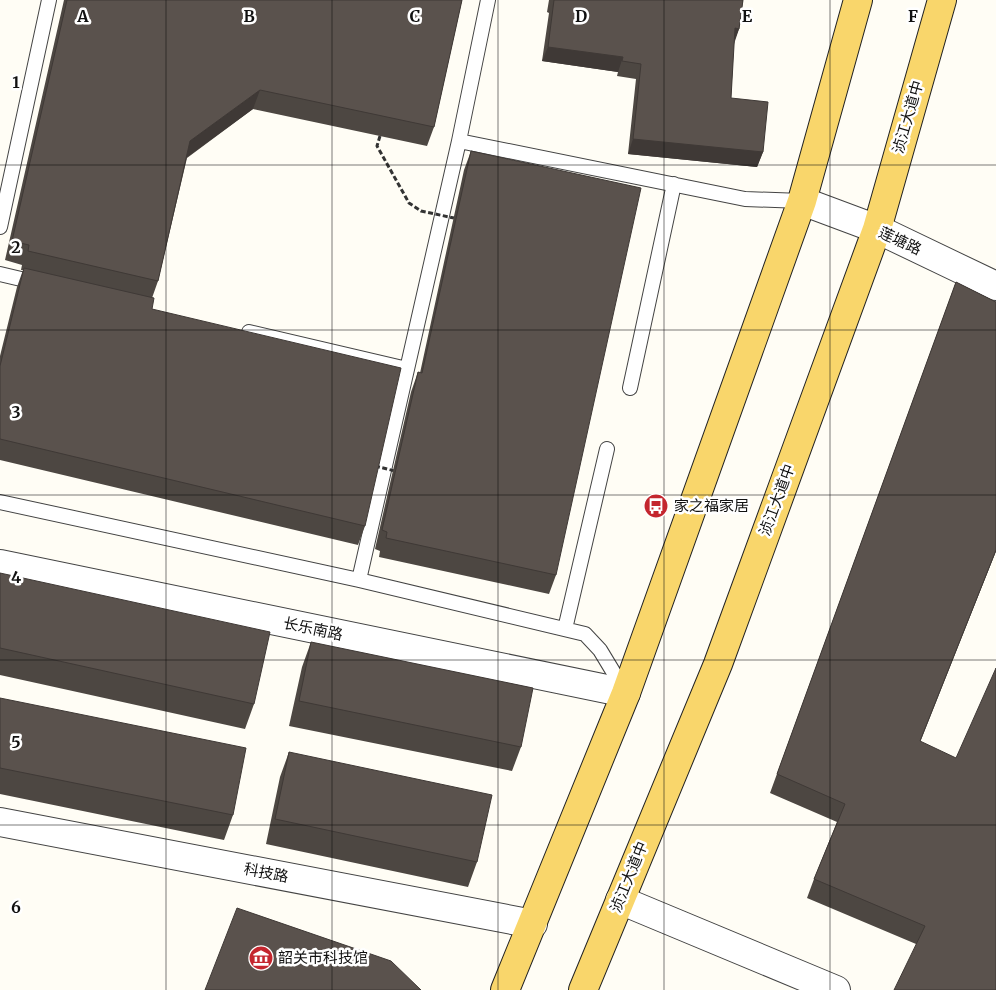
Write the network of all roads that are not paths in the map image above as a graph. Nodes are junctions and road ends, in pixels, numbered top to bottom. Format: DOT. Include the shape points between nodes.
graph roads {
  1 [pos="49,0"];
  2 [pos="488,0"];
  3 [pos="858,0"];
  4 [pos="942,0"];
  5 [pos="459,141"];
  6 [pos="674,184"];
  7 [pos="802,201"];
  8 [pos="0,227"];
  9 [pos="876,229"];
  10 [pos="0,274"];
  11 [pos="48,285"];
  12 [pos="996,286"];
  13 [pos="232,328"];
  14 [pos="407,369"];
  15 [pos="630,388"];
  16 [pos="607,449"];
  17 [pos="0,502"];
  18 [pos="0,564"];
  19 [pos="359,580"];
  20 [pos="565,629"];
  21 [pos="626,693"];
  22 [pos="0,822"];
  23 [pos="620,900"];
  24 [pos="533,924"];
  25 [pos="505,990"];
  26 [pos="583,990"];
  27 [pos="836,990"];
  1 -- 8 [label="lane"];
  2 -- 5 [label="lane"];
  3 -- 7 [label="main road"];
  4 -- 9 [label="main road, 浈江大道中"];
  5 -- 6 [label="lane"];
  5 -- 14 [label="lane"];
  6 -- 7 [label="lane" via="753,200"];
  6 -- 15 [label="lane"];
  7 -- 9 [label="street, 莲塘路"];
  7 -- 21 [label="main road"];
  9 -- 12 [label="street, 莲塘路"];
  9 -- 23 [label="main road, 浈江大道中" via="718,664"];
  10 -- 11 [label="lane"];
  13 -- 14 [label="lane"];
  14 -- 19 [label="lane"];
  16 -- 20 [label="lane"];
  17 -- 19 [label="lane"];
  18 -- 21 [label="street, 长乐南路"];
  19 -- 20 [label="lane"];
  20 -- 21 [label="lane" via="585,634 600,650"];
  21 -- 24 [label="main road"];
  22 -- 24 [label="street, 科技路"];
  23 -- 26 [label="main road, 浈江大道中"];
  23 -- 27 [label="street"];
  24 -- 25 [label="main road"];
}
